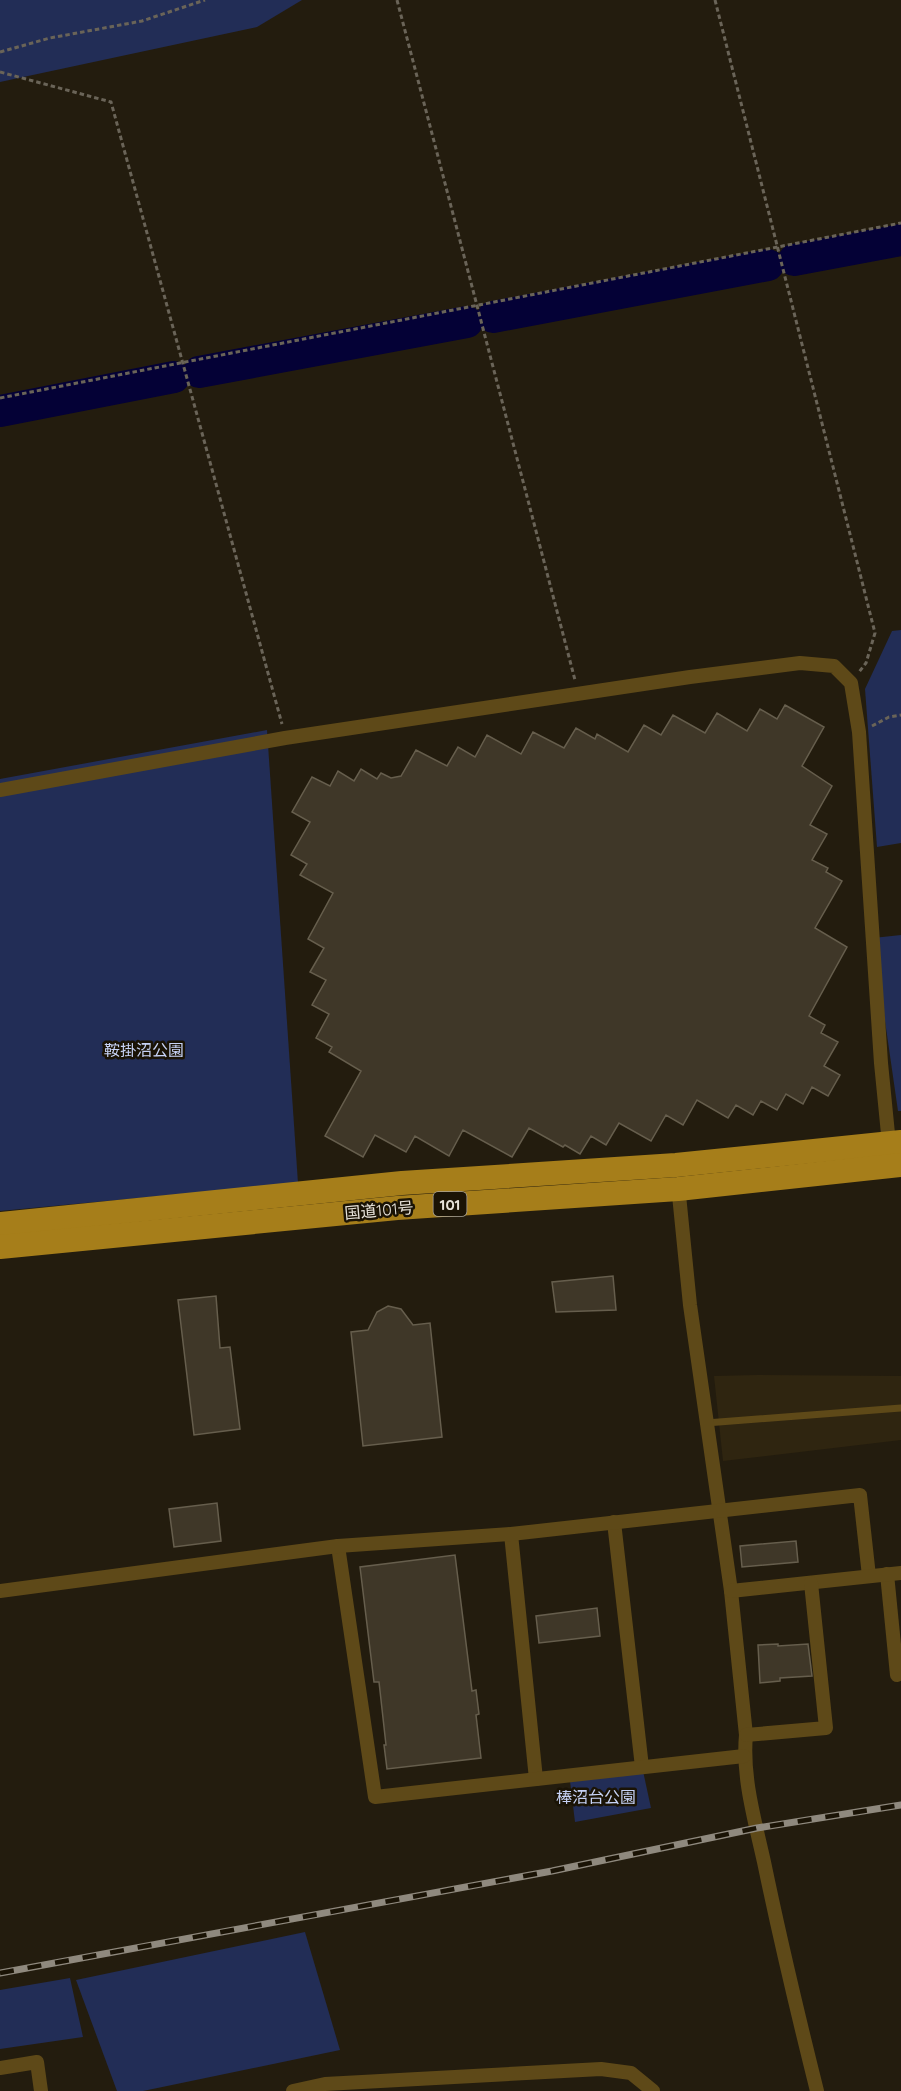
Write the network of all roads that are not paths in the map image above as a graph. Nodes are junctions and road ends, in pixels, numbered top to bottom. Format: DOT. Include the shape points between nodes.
graph roads {
  1 [pos="0,789"];
  2 [pos="895,1143"];
  3 [pos="676,1165"];
  4 [pos="901,1165"];
  5 [pos="678,1190"];
  6 [pos="0,1224"];
  7 [pos="0,1247"];
  8 [pos="901,1408"];
  9 [pos="706,1423"];
  10 [pos="720,1510"];
  11 [pos="614,1522"];
  12 [pos="511,1534"];
  13 [pos="338,1546"];
  14 [pos="894,1573"];
  15 [pos="869,1576"];
  16 [pos="811,1582"];
  17 [pos="0,1591"];
  18 [pos="731,1591"];
  19 [pos="897,1675"];
  20 [pos="746,1736"];
  21 [pos="744,1756"];
  22 [pos="642,1767"];
  23 [pos="536,1779"];
  24 [pos="0,2068"];
  25 [pos="41,2091"];
  26 [pos="293,2091"];
  27 [pos="653,2091"];
  28 [pos="817,2091"];
  1 -- 2 [label="street" via="285,738 579,694 800,663 834,666 850,683 860,732 881,1062"];
  2 -- 3 [label="highway, 国道101号 / 101"];
  3 -- 5 [label="street"];
  3 -- 6 [label="highway, 国道101号 / 101" via="402,1183"];
  4 -- 5 [label="highway, 国道101号 / 101"];
  5 -- 7 [label="highway, 国道101号 / 101" via="397,1208"];
  5 -- 9 [label="street"];
  8 -- 9 [label="lane"];
  9 -- 10 [label="street"];
  10 -- 11 [label="street"];
  10 -- 15 [label="street" via="860,1495"];
  10 -- 18 [label="street"];
  11 -- 12 [label="street"];
  11 -- 22 [label="street"];
  12 -- 13 [label="street"];
  12 -- 23 [label="street"];
  13 -- 17 [label="street"];
  13 -- 23 [label="street" via="375,1797"];
  14 -- 15 [label="street"];
  14 -- 19 [label="street"];
  15 -- 16 [label="street"];
  16 -- 18 [label="street"];
  16 -- 20 [label="street" via="826,1728"];
  18 -- 20 [label="street"];
  20 -- 21 [label="street"];
  21 -- 22 [label="street"];
  21 -- 28 [label="street" via="780,1939"];
  22 -- 23 [label="street"];
  24 -- 25 [label="street" via="37,2062"];
  26 -- 27 [label="street" via="325,2084 601,2069 631,2073"];
}
